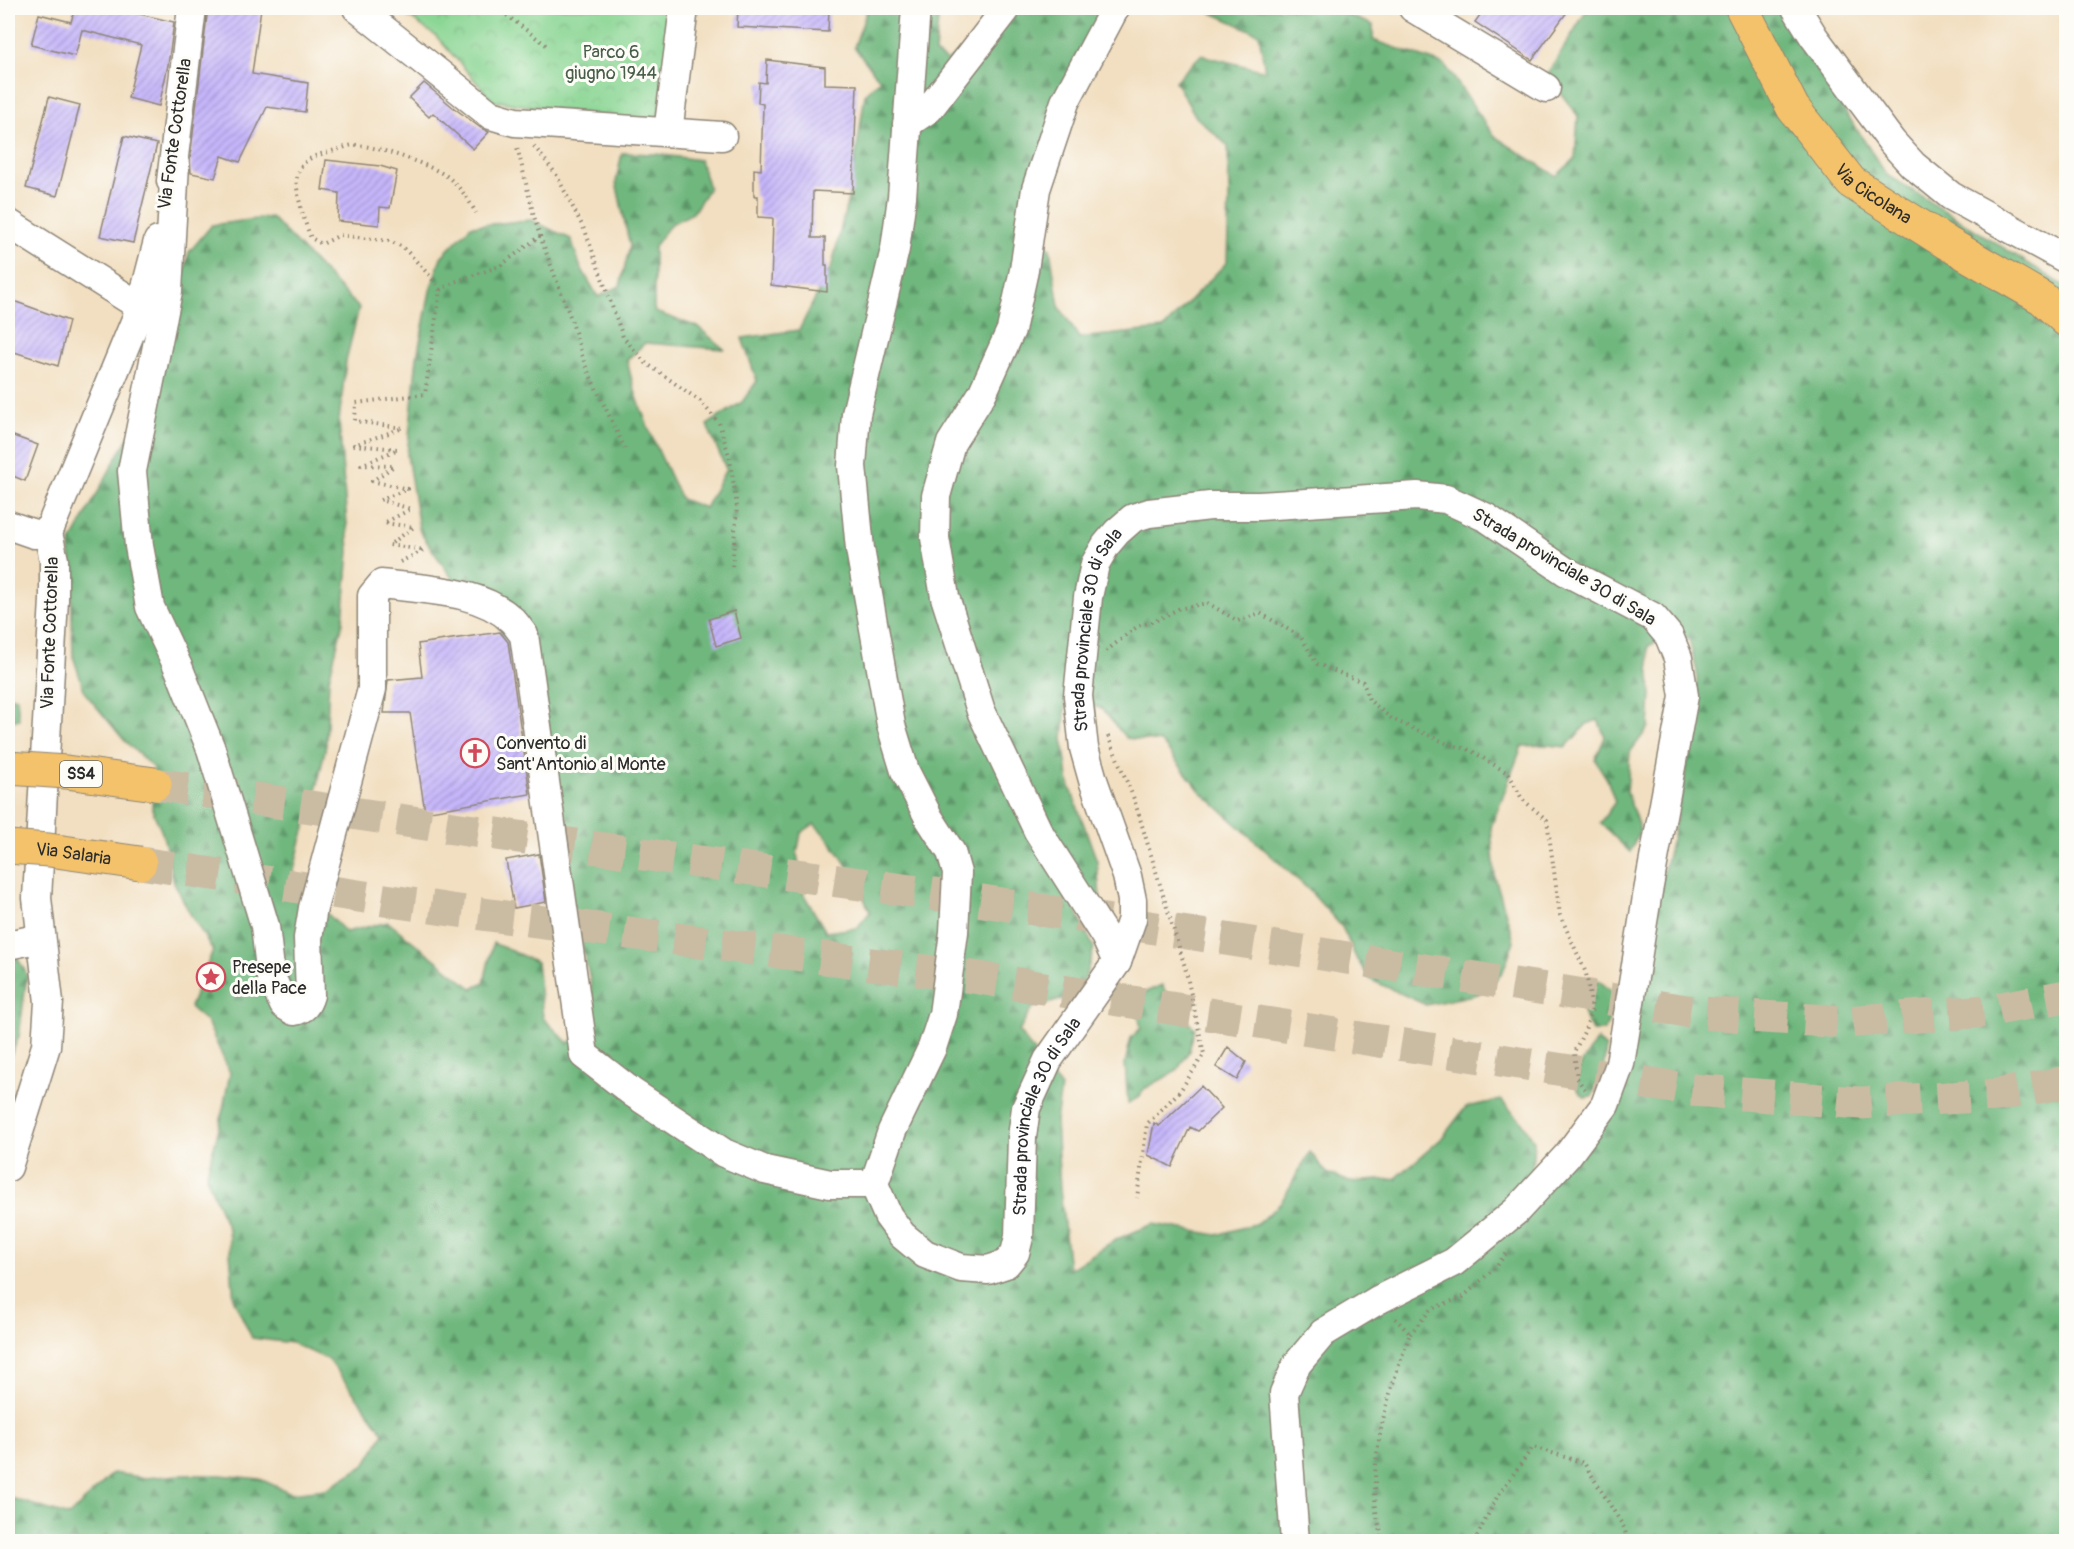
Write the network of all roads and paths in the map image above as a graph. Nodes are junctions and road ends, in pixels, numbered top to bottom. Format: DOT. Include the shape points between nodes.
graph roads {
  1 [pos="192,8"];
  2 [pos="357,8"];
  3 [pos="497,8"];
  4 [pos="684,8"];
  5 [pos="916,8"];
  6 [pos="1007,8"];
  7 [pos="1115,8"];
  8 [pos="1413,8"];
  9 [pos="1742,8"];
  10 [pos="1796,8"];
  11 [pos="546,45"];
  12 [pos="1546,88"];
  13 [pos="503,118"];
  14 [pos="907,124"];
  15 [pos="668,132"];
  16 [pos="722,136"];
  17 [pos="175,164"];
  18 [pos="476,213"];
  19 [pos="8,223"];
  20 [pos="540,237"];
  21 [pos="2067,259"];
  22 [pos="440,290"];
  23 [pos="141,306"];
  24 [pos="2067,320"];
  25 [pos="625,449"];
  26 [pos="8,525"];
  27 [pos="48,533"];
  28 [pos="732,567"];
  29 [pos="396,586"];
  30 [pos="1080,671"];
  31 [pos="8,768"];
  32 [pos="155,784"];
  33 [pos="8,847"];
  34 [pos="140,863"];
  35 [pos="41,938"];
  36 [pos="8,945"];
  37 [pos="1117,962"];
  38 [pos="1589,1125"];
  39 [pos="8,1167"];
  40 [pos="874,1184"];
  41 [pos="1378,1300"];
  42 [pos="1295,1542"];
  43 [pos="1384,1542"];
  44 [pos="1474,1542"];
  45 [pos="1627,1542"];
  1 -- 17 [label="street, Via Fonte Cottorella"];
  2 -- 13 [label="street"];
  3 -- 11 [label="path"];
  4 -- 15 [label="street"];
  5 -- 14 [label="street"];
  6 -- 14 [label="street" via="929,109"];
  7 -- 37 [label="street" via="1065,102 1036,189 1011,330 982,394 951,443 936,496 936,538 945,597 981,711 1038,831 1105,936"];
  8 -- 12 [label="street"];
  9 -- 24 [label="main road, Via Cicolana" via="1793,108 1851,182 2042,298"];
  10 -- 21 [label="street" via="1821,47 1913,165 1951,196"];
  13 -- 15 [label="street"];
  13 -- 20 [label="path" via="515,138"];
  13 -- 28 [label="path" via="556,174 586,233 623,337 646,363 700,401 718,423 730,459 736,507"];
  14 -- 40 [label="street" via="895,249 855,414 852,466 860,549 891,725 905,771 951,852 957,873 943,1014 932,1048 892,1131"];
  15 -- 16 [label="street"];
  17 -- 23 [label="street, Via Fonte Cottorella"];
  17 -- 29 [label="street" via="168,291 132,471 139,546 150,607 211,749 265,926 271,977 284,1005 294,1011 302,1009 310,995 308,938 313,908 372,689 372,596 382,584"];
  18 -- 22 [label="path" via="447,176 383,151 354,145 310,157 300,166 296,179 311,238 322,244 340,235 389,241 402,247"];
  19 -- 23 [label="street"];
  20 -- 22 [label="path" via="500,266"];
  20 -- 25 [label="path" via="585,365"];
  22 -- 29 [label="path" via="425,394 356,403 355,421 403,428 354,445 398,449 361,465 394,466 372,481 408,489 380,500 411,510 384,523 414,527 389,545 424,550 396,564"];
  23 -- 27 [label="street, Via Fonte Cottorella"];
  26 -- 27 [label="street" via="34,534"];
  27 -- 35 [label="street, Via Fonte Cottorella" via="54,560 54,600 37,898"];
  29 -- 40 [label="street" via="462,595 484,603 512,620 524,635 585,1055 633,1093 724,1153 765,1170 830,1184"];
  30 -- 37 [label="street, Strada provinciale 30 di Sala" via="1078,696 1084,748 1132,900 1132,919"];
  30 -- 38 [label="path" via="1138,626 1178,609 1207,603 1238,621 1260,613 1301,637 1317,664 1363,682 1369,700 1392,718 1470,750 1509,774 1522,798 1547,820 1560,915 1586,973 1592,1009 1574,1052 1577,1078 1587,1095"];
  30 -- 38 [label="street, Strada provinciale 30 di Sala" via="1088,597 1095,564 1106,544 1133,518 1210,506 1417,496 1446,499 1487,518 1565,571 1653,617 1669,636 1678,657 1684,696 1620,1064 1605,1105"];
  31 -- 32 [label="main road, SS4, bridge"];
  33 -- 34 [label="main road, Via Salaria, bridge"];
  35 -- 36 [label="street"];
  35 -- 39 [label="street, Via Fonte Cottorella" via="49,1002 46,1046"];
  37 -- 40 [label="street, Strada provinciale 30 di Sala" via="1048,1060 1033,1089 1022,1137 1019,1237 1015,1253 1005,1264 988,1270 961,1268 925,1254 902,1235 888,1216"];
  38 -- 41 [label="street, Strada provinciale 30 di Sala" via="1567,1156 1507,1218 1454,1262"];
  41 -- 42 [label="street, Strada provinciale 30 di Sala" via="1323,1334 1297,1364 1284,1393"];
  41 -- 43 [label="path" via="1410,1334 1392,1381 1376,1447 1376,1511"];
  44 -- 45 [label="path" via="1497,1497 1533,1447 1584,1464 1625,1529"];
}
